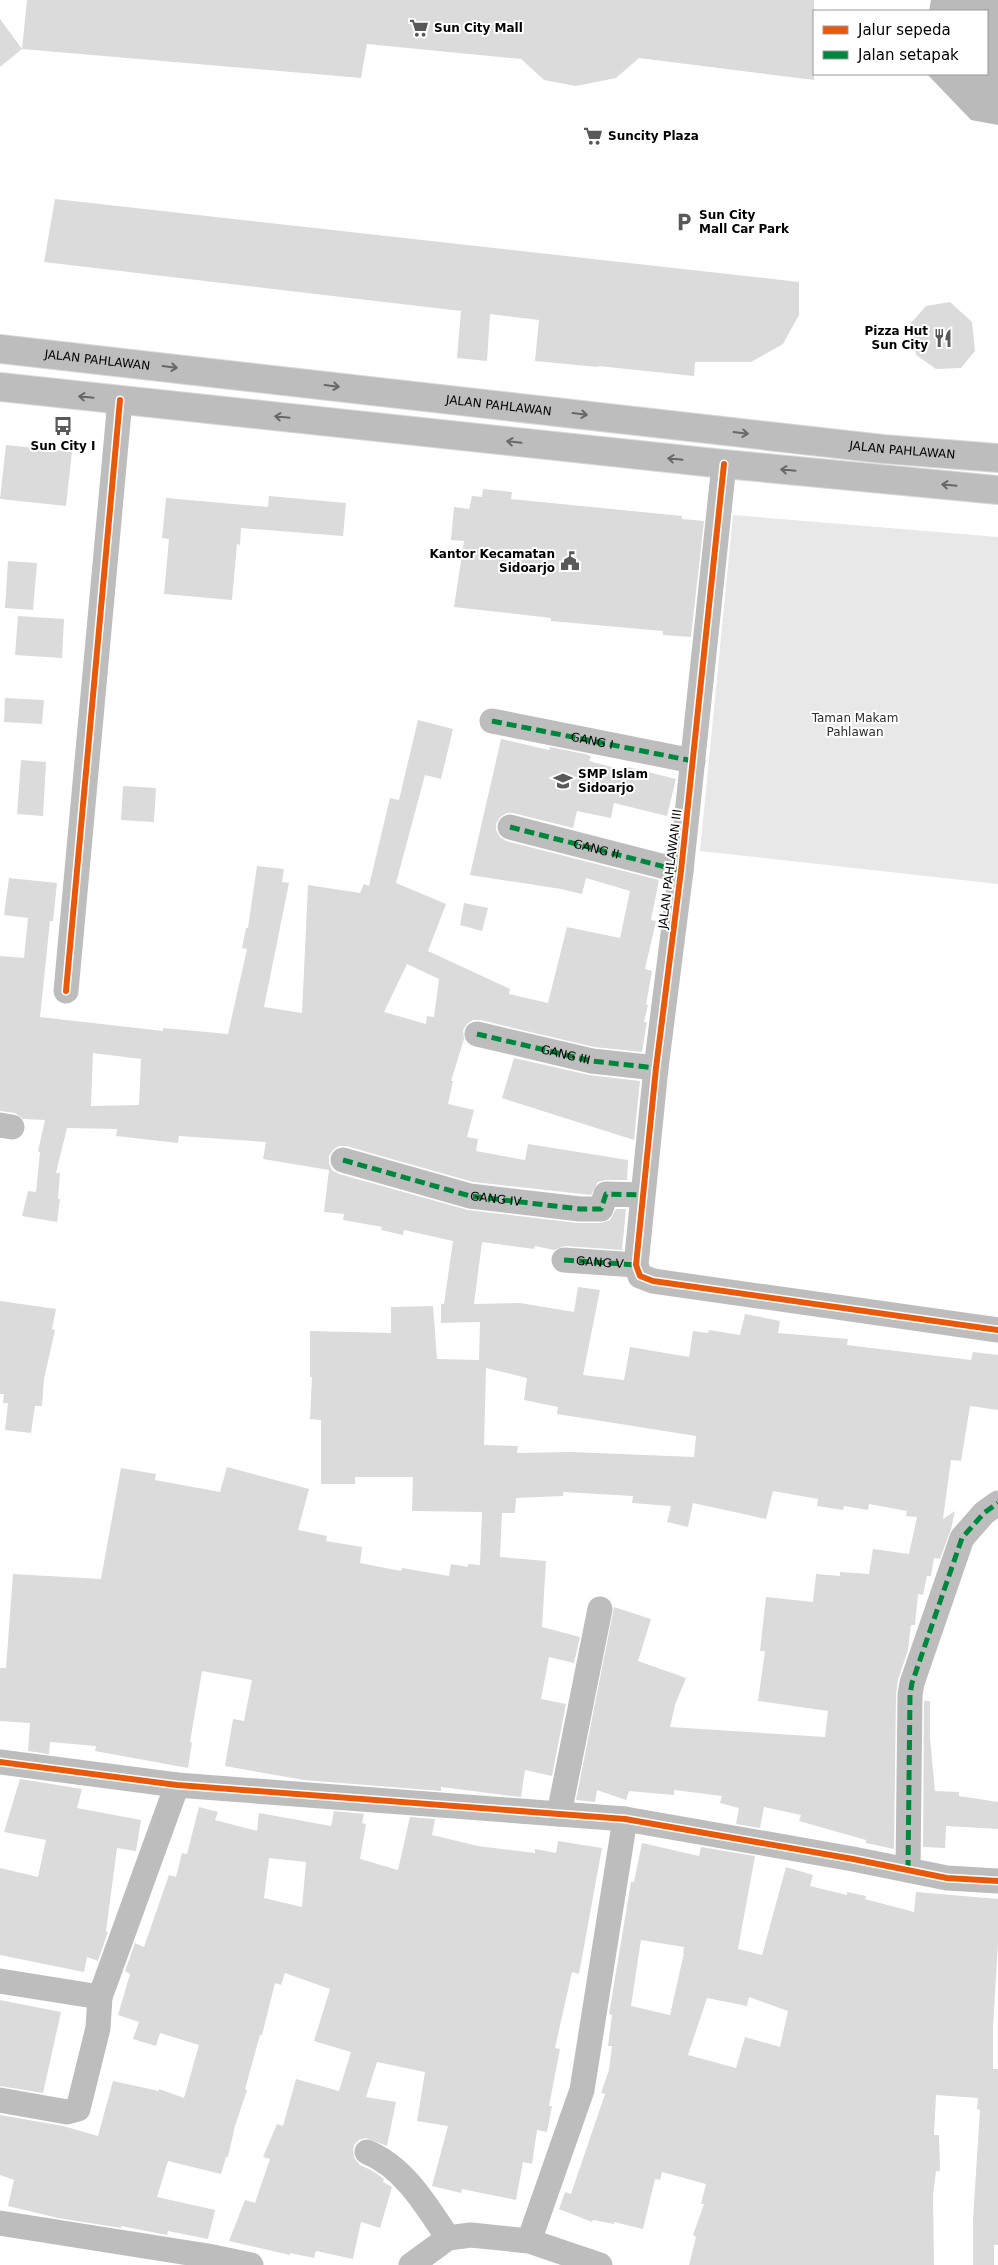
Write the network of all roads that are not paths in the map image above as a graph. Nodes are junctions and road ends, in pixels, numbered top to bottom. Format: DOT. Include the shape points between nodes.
graph roads {
  1 [pos="8,349"];
  2 [pos="5,388"];
  3 [pos="120,400"];
  4 [pos="998,458"];
  5 [pos="724,464"];
  6 [pos="998,490"];
  7 [pos="492,722"];
  8 [pos="693,761"];
  9 [pos="510,828"];
  10 [pos="682,871"];
  11 [pos="66,992"];
  12 [pos="477,1034"];
  13 [pos="656,1068"];
  14 [pos="344,1160"];
  15 [pos="642,1195"];
  16 [pos="564,1260"];
  17 [pos="638,1270"];
  18 [pos="998,1330"];
  19 [pos="998,1503"];
  20 [pos="600,1609"];
  21 [pos="0,1762"];
  22 [pos="177,1785"];
  23 [pos="560,1814"];
  24 [pos="625,1820"];
  25 [pos="908,1870"];
  26 [pos="988,1880"];
  27 [pos="0,1981"];
  28 [pos="100,1997"];
  29 [pos="0,2100"];
  30 [pos="367,2152"];
  31 [pos="0,2223"];
  32 [pos="448,2238"];
  33 [pos="529,2241"];
  34 [pos="252,2265"];
  35 [pos="410,2265"];
  36 [pos="600,2265"];
  1 -- 2 [label="main road"];
  1 -- 4 [label="main road, JALAN PAHLAWAN, one-way" via="863,447"];
  3 -- 2 [label="main road, one-way"];
  5 -- 3 [label="main road, one-way"];
  3 -- 11 [label="street"];
  6 -- 5 [label="main road, one-way"];
  5 -- 8 [label="street, JALAN PAHLAWAN III"];
  7 -- 8 [label="street, GANG I"];
  8 -- 10 [label="street, JALAN PAHLAWAN III"];
  9 -- 10 [label="street, GANG II"];
  10 -- 13 [label="street, JALAN PAHLAWAN III"];
  12 -- 13 [label="street, GANG III" via="592,1061"];
  13 -- 15 [label="street, JALAN PAHLAWAN III"];
  14 -- 15 [label="street, GANG IV" via="470,1196 601,1209 606,1194"];
  15 -- 17 [label="street, JALAN PAHLAWAN III"];
  16 -- 17 [label="street, GANG V"];
  17 -- 18 [label="street, GANG V" via="653,1281"];
  19 -- 25 [label="street" via="984,1513 962,1538 912,1683"];
  20 -- 23 [label="street"];
  21 -- 22 [label="street"];
  22 -- 23 [label="street"];
  22 -- 28 [label="street"];
  23 -- 24 [label="street"];
  24 -- 25 [label="street"];
  24 -- 33 [label="street" via="582,2090"];
  25 -- 26 [label="street" via="947,1878"];
  27 -- 28 [label="street"];
  28 -- 29 [label="street" via="98,2028 78,2109 67,2112"];
  30 -- 32 [label="street" via="384,2159 398,2171 424,2201"];
  31 -- 34 [label="street"];
  32 -- 33 [label="street" via="471,2235"];
  32 -- 35 [label="street"];
  33 -- 36 [label="street"];
}
